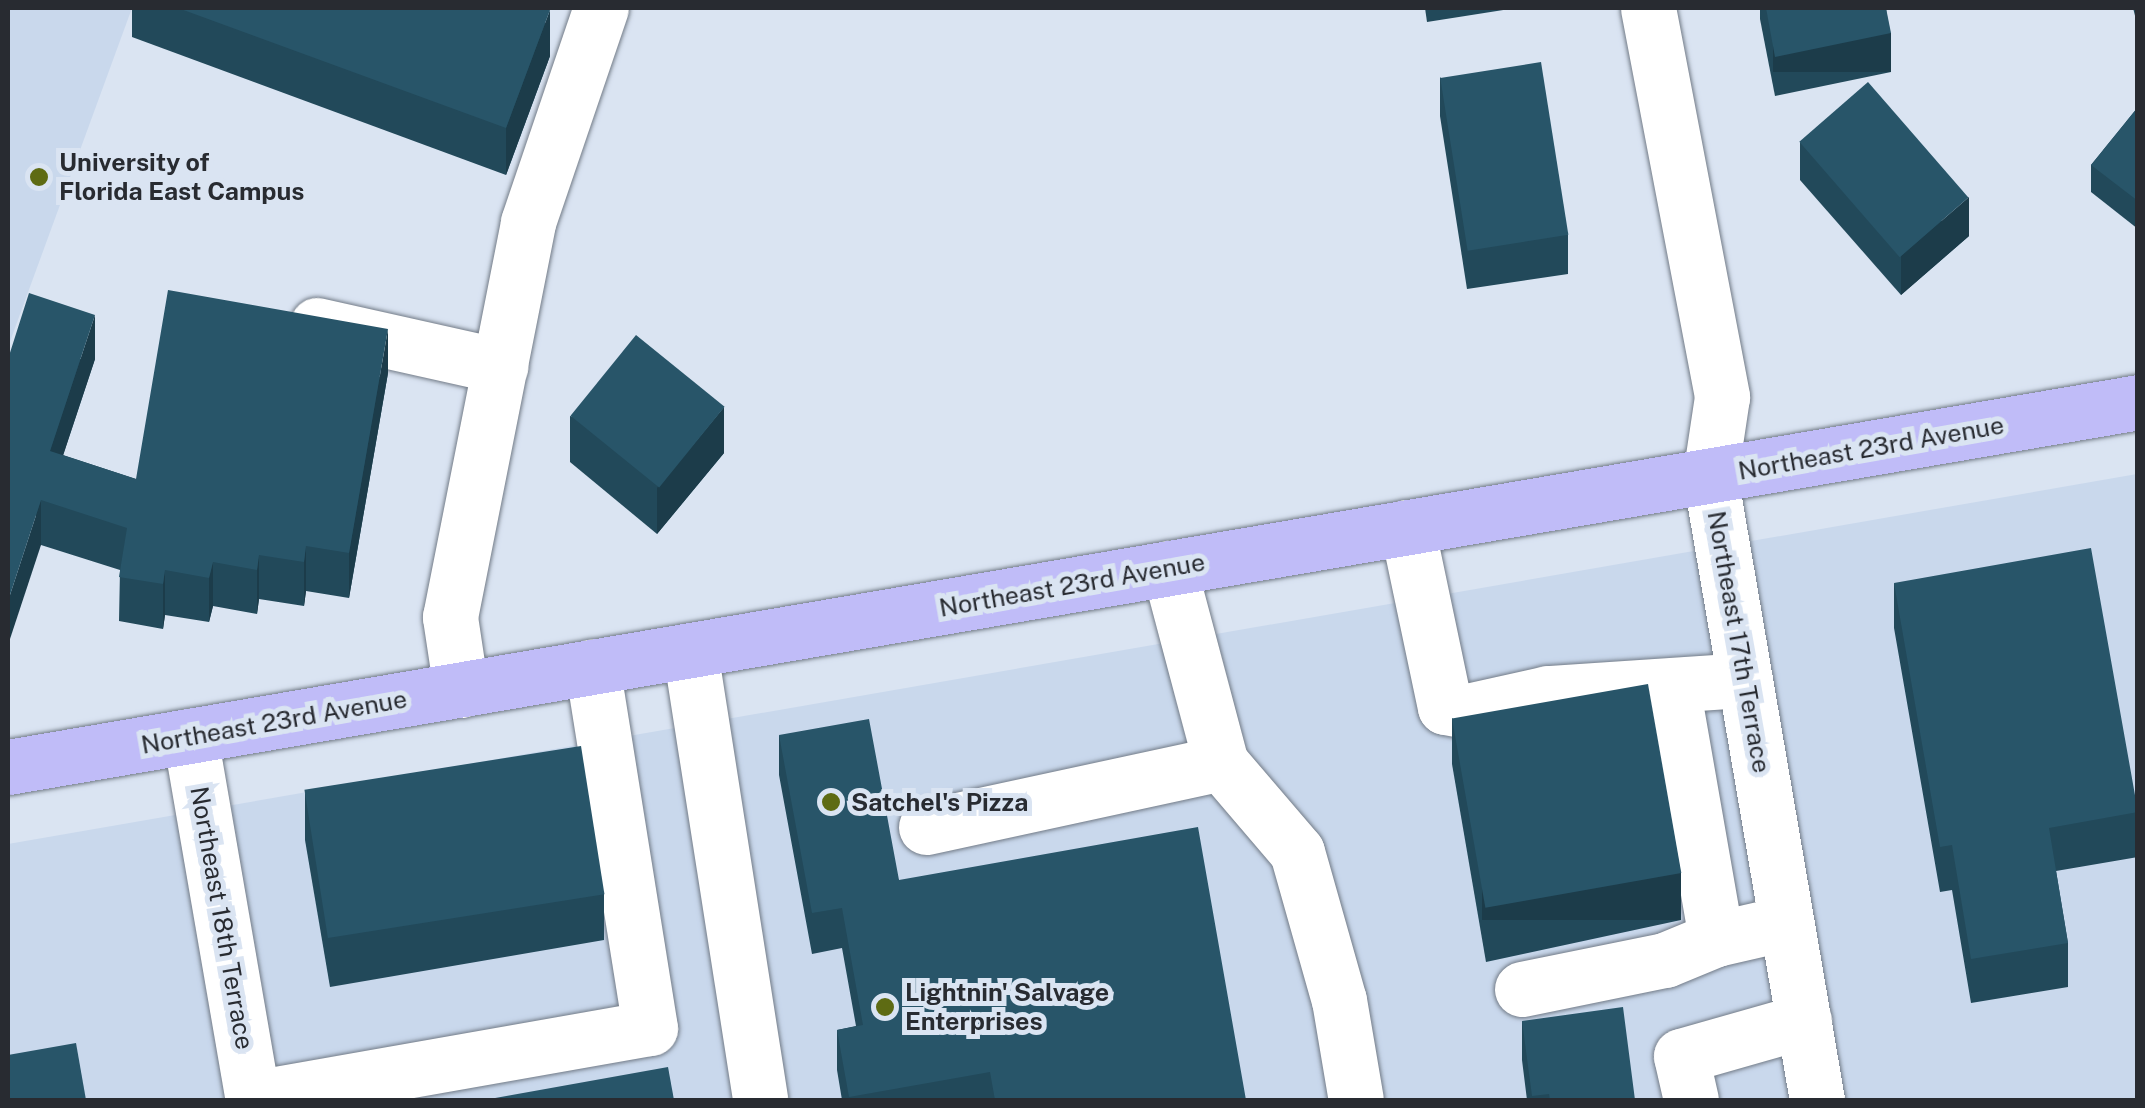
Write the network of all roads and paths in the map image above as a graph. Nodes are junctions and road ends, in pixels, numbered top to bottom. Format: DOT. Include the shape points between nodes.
graph roads {
  1 [pos="601,8"];
  2 [pos="1648,8"];
  3 [pos="276,316"];
  4 [pos="500,366"];
  5 [pos="2138,402"];
  6 [pos="1710,476"];
  7 [pos="1406,527"];
  8 [pos="1169,568"];
  9 [pos="690,651"];
  10 [pos="592,668"];
  11 [pos="1745,680"];
  12 [pos="1672,686"];
  13 [pos="461,690"];
  14 [pos="190,736"];
  15 [pos="1222,763"];
  16 [pos="8,768"];
  17 [pos="926,827"];
  18 [pos="1786,922"];
  19 [pos="1716,940"];
  20 [pos="1522,989"];
  21 [pos="1804,1021"];
  22 [pos="253,1099"];
  23 [pos="760,1100"];
  24 [pos="1356,1100"];
  25 [pos="1690,1100"];
  26 [pos="1817,1100"];
  1 -- 4 [label="street" via="528,222"];
  2 -- 6 [label="street, Northeast 17th Terrace" via="1722,397"];
  3 -- 4 [label="street"];
  4 -- 13 [label="street" via="450,617"];
  5 -- 6 [label="main road, Northeast 23rd Avenue"];
  6 -- 7 [label="main road, Northeast 23rd Avenue"];
  6 -- 11 [label="street, Northeast 17th Terrace"];
  7 -- 8 [label="main road, Northeast 23rd Avenue"];
  7 -- 12 [label="street" via="1445,707 1467,711 1548,693"];
  8 -- 9 [label="main road, Northeast 23rd Avenue"];
  8 -- 15 [label="street"];
  9 -- 10 [label="main road, Northeast 23rd Avenue"];
  9 -- 23 [label="street"];
  10 -- 13 [label="main road, Northeast 23rd Avenue"];
  10 -- 22 [label="street" via="650,1028"];
  11 -- 12 [label="street"];
  11 -- 18 [label="street, Northeast 17th Terrace"];
  12 -- 19 [label="street"];
  13 -- 14 [label="main road, Northeast 23rd Avenue"];
  14 -- 16 [label="main road, Northeast 23rd Avenue"];
  14 -- 22 [label="street, Northeast 18th Terrace"];
  15 -- 17 [label="street"];
  15 -- 24 [label="street" via="1296,852 1339,1000"];
  18 -- 19 [label="street"];
  18 -- 21 [label="street, Northeast 17th Terrace"];
  19 -- 20 [label="street" via="1664,960"];
  21 -- 25 [label="street" via="1681,1056"];
  21 -- 26 [label="street, Northeast 17th Terrace"];
}
